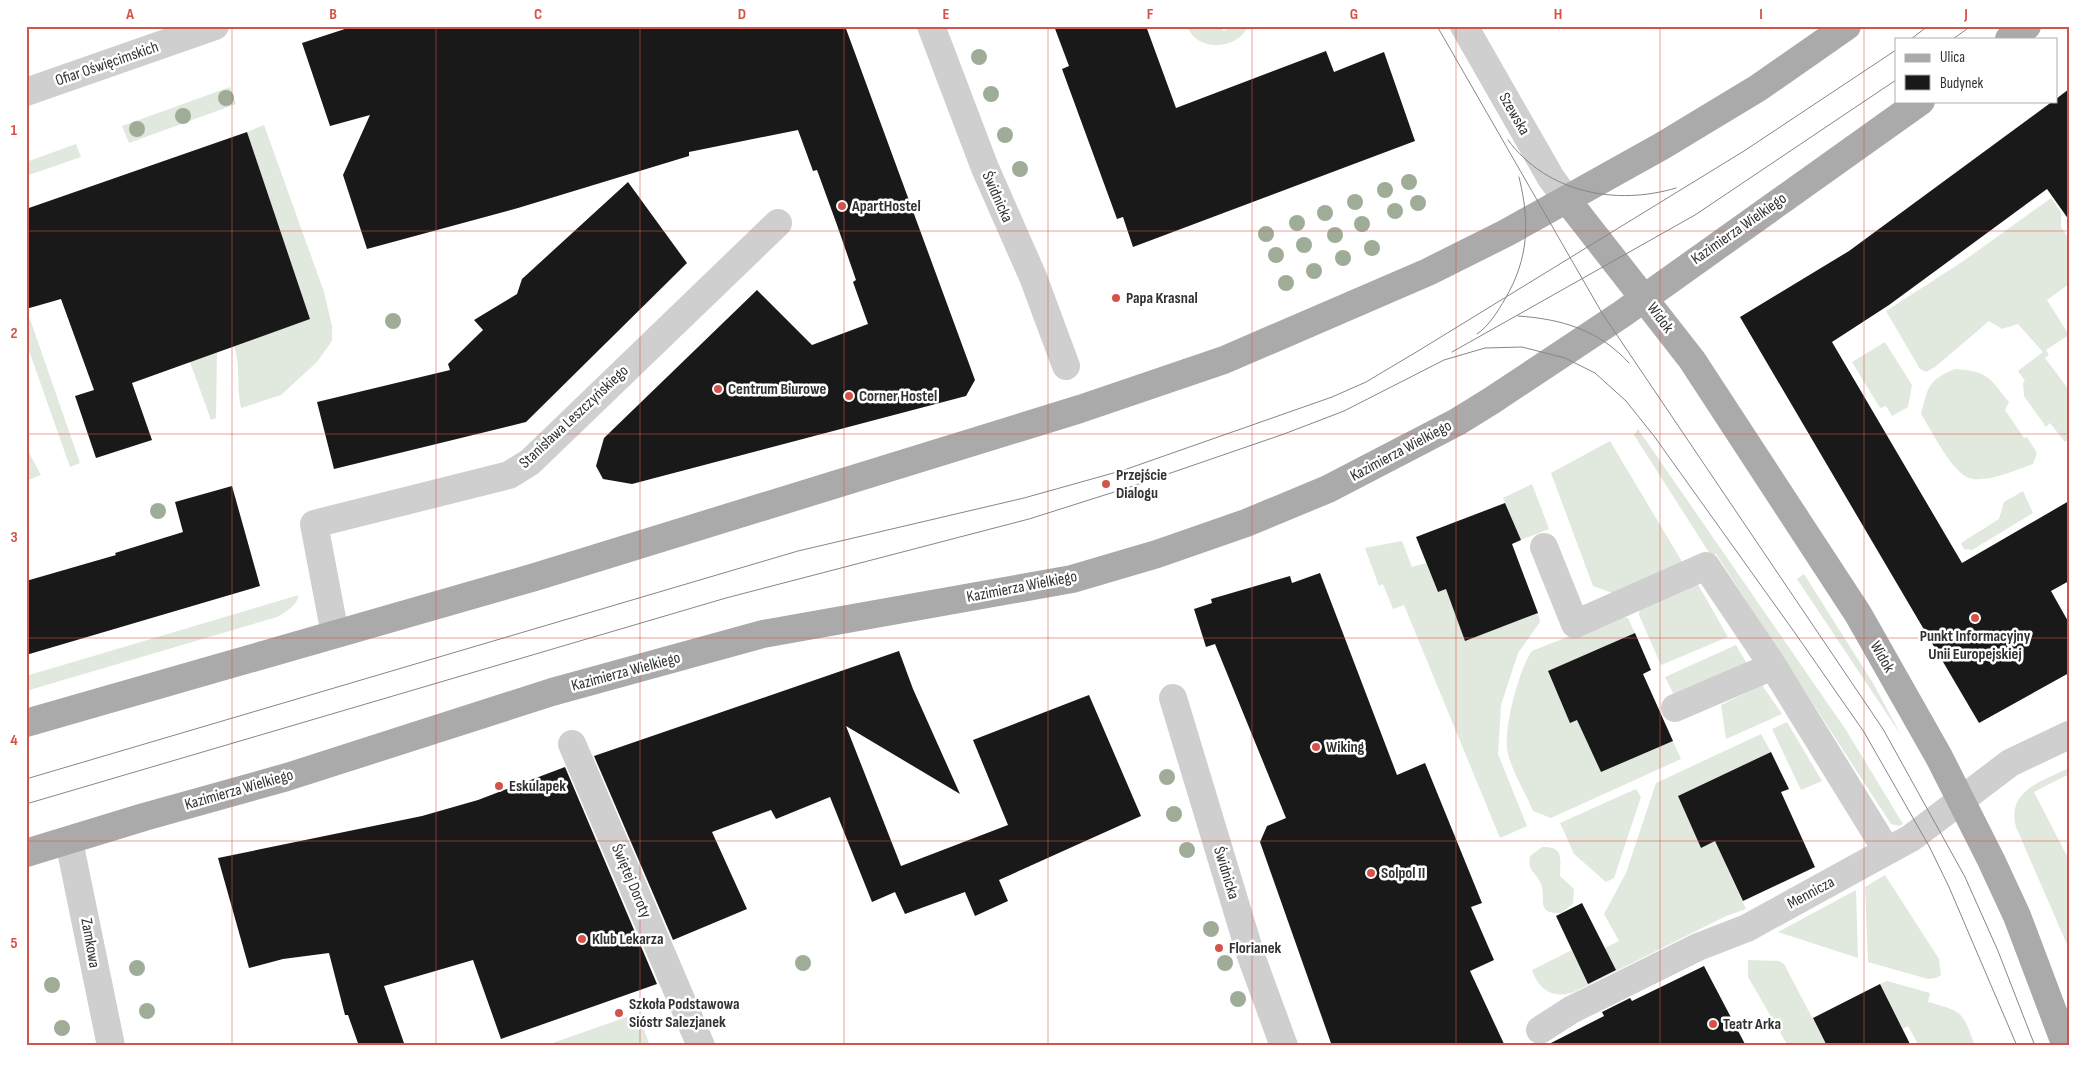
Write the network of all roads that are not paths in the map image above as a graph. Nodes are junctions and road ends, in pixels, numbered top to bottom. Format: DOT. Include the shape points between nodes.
graph roads {
  1 [pos="215,26"];
  2 [pos="931,26"];
  3 [pos="1464,26"];
  4 [pos="1847,26"];
  5 [pos="2027,26"];
  6 [pos="2010,38"];
  7 [pos="26,92"];
  8 [pos="1919,102"];
  9 [pos="1567,200"];
  10 [pos="778,223"];
  11 [pos="1644,298"];
  12 [pos="1066,366"];
  13 [pos="1544,547"];
  14 [pos="336,634"];
  15 [pos="1773,666"];
  16 [pos="1173,698"];
  17 [pos="1676,708"];
  18 [pos="26,723"];
  19 [pos="2069,736"];
  20 [pos="572,744"];
  21 [pos="1961,800"];
  22 [pos="69,841"];
  23 [pos="1887,851"];
  24 [pos="26,853"];
  25 [pos="1540,1030"];
  26 [pos="111,1046"];
  27 [pos="701,1046"];
  28 [pos="1284,1046"];
  29 [pos="2066,1046"];
  1 -- 7 [label="street, Ofiar Oświęcimskich"];
  2 -- 12 [label="street, Świdnicka"];
  3 -- 9 [label="street, Szewska" via="1551,178"];
  4 -- 9 [label="main road" via="1758,88"];
  5 -- 6 [label="main road"];
  8 -- 11 [label="main road, Kazimierza Wielkiego"];
  9 -- 11 [label="main road, Widok"];
  9 -- 14 [label="main road" via="1428,272 1194,371 554,572"];
  10 -- 14 [label="street, Stanisława Leszczyńskiego" via="530,462 509,475 314,524"];
  11 -- 21 [label="main road, Widok" via="1692,360 1858,614"];
  11 -- 22 [label="main road, Kazimierza Wielkiego" via="1457,422 1328,489 1246,523 1157,554 1072,579 763,634 552,692 287,777"];
  13 -- 15 [label="street" via="1575,624 1706,566"];
  14 -- 18 [label="main road"];
  15 -- 17 [label="street"];
  15 -- 23 [label="street"];
  16 -- 28 [label="street, Świdnicka" via="1251,956"];
  19 -- 21 [label="street, Mennicza" via="2010,763"];
  20 -- 27 [label="street, Świętej Doroty"];
  21 -- 23 [label="street, Mennicza" via="1911,838"];
  21 -- 29 [label="main road, Widok" via="2017,916"];
  22 -- 24 [label="main road, Kazimierza Wielkiego"];
  22 -- 26 [label="street, Zamkowa"];
  23 -- 25 [label="street, Mennicza" via="1747,928 1698,948 1571,1010"];
}
